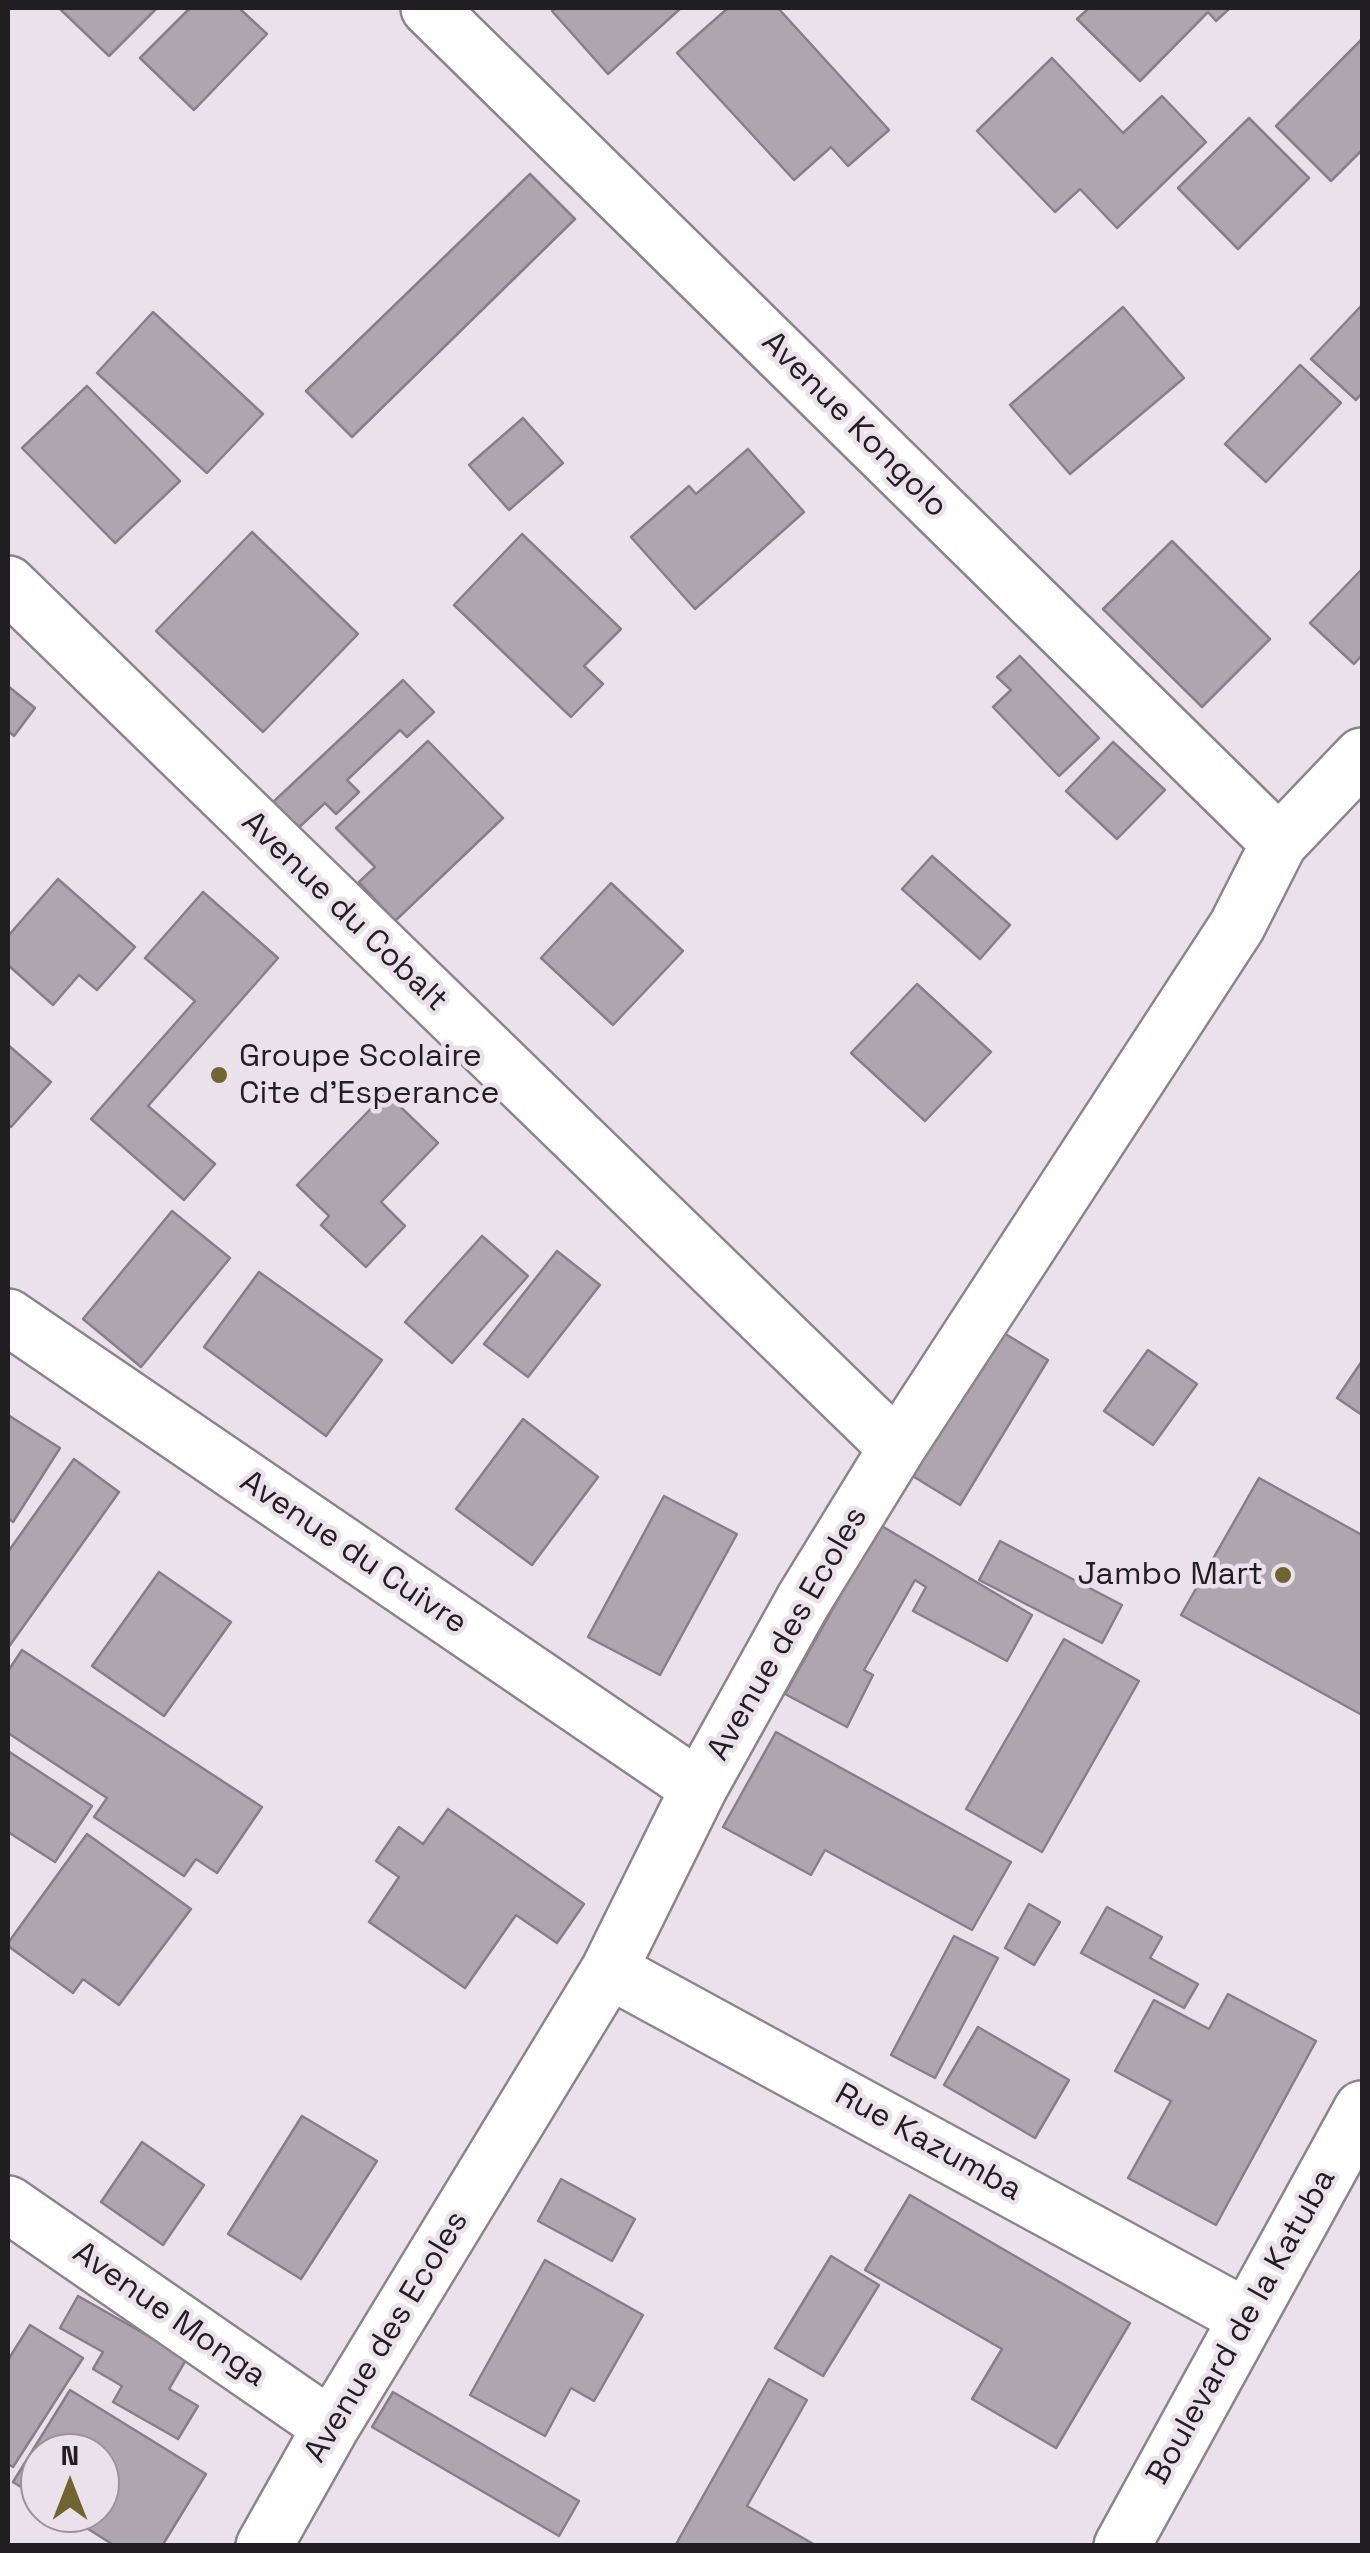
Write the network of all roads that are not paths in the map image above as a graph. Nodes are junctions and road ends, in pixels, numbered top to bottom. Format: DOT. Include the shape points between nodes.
graph roads {
  1 [pos="429,8"];
  2 [pos="8,584"];
  3 [pos="1362,756"];
  4 [pos="1279,843"];
  5 [pos="8,1317"];
  6 [pos="897,1448"];
  7 [pos="699,1788"];
  8 [pos="609,1970"];
  9 [pos="1362,2108"];
  10 [pos="8,2204"];
  11 [pos="1246,2316"];
  12 [pos="331,2427"];
  13 [pos="264,2546"];
  14 [pos="1122,2546"];
  1 -- 4 [label="street, Avenue Kongolo"];
  2 -- 6 [label="street, Avenue du Cobalt"];
  3 -- 4 [label="street, Avenue des Ecoles"];
  4 -- 6 [label="street, Avenue des Ecoles" via="1237,926"];
  5 -- 7 [label="street, Avenue du Cuivre"];
  6 -- 7 [label="street, Avenue des Ecoles"];
  7 -- 8 [label="street, Avenue des Ecoles"];
  8 -- 11 [label="street, Rue Kazumba"];
  8 -- 12 [label="street, Avenue des Ecoles"];
  9 -- 11 [label="street, Boulevard de la Katuba"];
  10 -- 12 [label="street, Avenue Monga"];
  11 -- 14 [label="street, Boulevard de la Katuba"];
  12 -- 13 [label="street, Avenue des Ecoles"];
}
